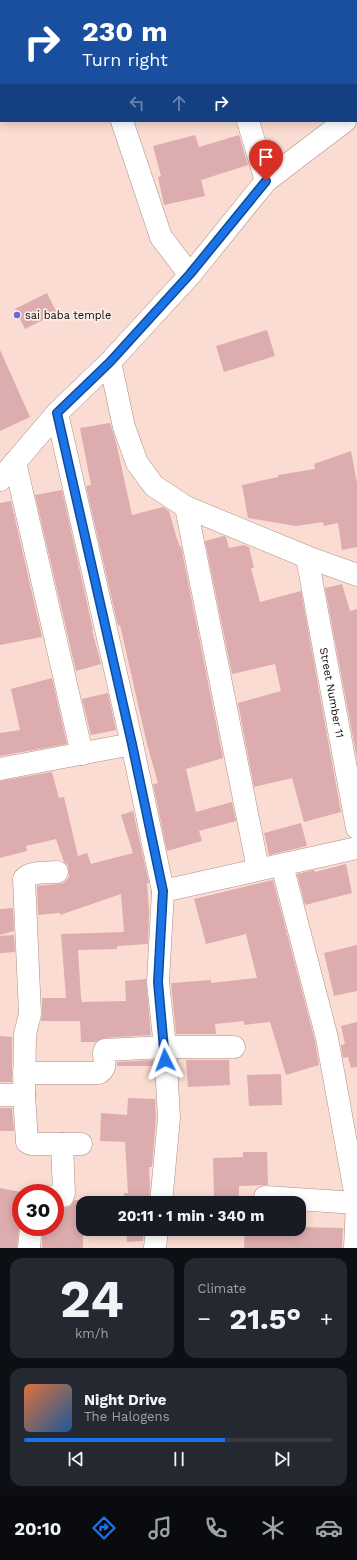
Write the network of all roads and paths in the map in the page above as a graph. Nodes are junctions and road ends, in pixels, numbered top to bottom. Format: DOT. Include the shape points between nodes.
graph roads {
  1 [pos="122,122"];
  2 [pos="248,122"];
  3 [pos="344,122"];
  4 [pos="266,181"];
  5 [pos="190,274"];
  6 [pos="110,362"];
  7 [pos="57,413"];
  8 [pos="15,462"];
  9 [pos="0,480"];
  10 [pos="186,507"];
  11 [pos="307,557"];
  12 [pos="357,575"];
  13 [pos="132,744"];
  14 [pos="82,754"];
  15 [pos="0,769"];
  16 [pos="357,828"];
  17 [pos="357,848"];
  18 [pos="282,864"];
  19 [pos="258,869"];
  20 [pos="57,872"];
  21 [pos="163,891"];
  22 [pos="234,1046"];
  23 [pos="165,1047"];
  24 [pos="24,1073"];
  25 [pos="0,1095"];
  26 [pos="24,1095"];
  27 [pos="64,1193"];
  28 [pos="162,1196"];
  29 [pos="306,1200"];
  30 [pos="357,1203"];
  31 [pos="30,1236"];
  32 [pos="156,1236"];
  33 [pos="29,1248"];
  34 [pos="155,1248"];
  35 [pos="355,1248"];
  1 -- 5 [label="street" via="162,236"];
  2 -- 4 [label="street"];
  3 -- 4 [label="street"];
  4 -- 5 [label="street"];
  5 -- 6 [label="street"];
  6 -- 7 [label="street"];
  6 -- 10 [label="street" via="124,427 137,462 154,486"];
  7 -- 8 [label="street"];
  7 -- 13 [label="street"];
  8 -- 9 [label="street"];
  8 -- 14 [label="street"];
  10 -- 11 [label="street"];
  10 -- 19 [label="street"];
  11 -- 12 [label="street"];
  11 -- 16 [label="street, Street Number 11"];
  13 -- 14 [label="street"];
  13 -- 21 [label="street"];
  14 -- 15 [label="street"];
  17 -- 18 [label="street"];
  18 -- 19 [label="street"];
  18 -- 30 [label="street" via="327,1038"];
  19 -- 21 [label="street"];
  20 -- 24 [label="street" via="31,874 24,879 30,1014 25,1034"];
  21 -- 23 [label="street" via="158,982"];
  22 -- 23 [label="street"];
  23 -- 24 [label="street" via="105,1050 104,1071 99,1073"];
  23 -- 28 [label="street" via="168,1118"];
  24 -- 26 [label="street"];
  25 -- 26 [label="street"];
  26 -- 27 [label="street" via="28,1144 72,1144"];
  29 -- 30 [label="street"];
  30 -- 35 [label="street"];
  31 -- 33 [label="street"];
  32 -- 34 [label="street"];
}
